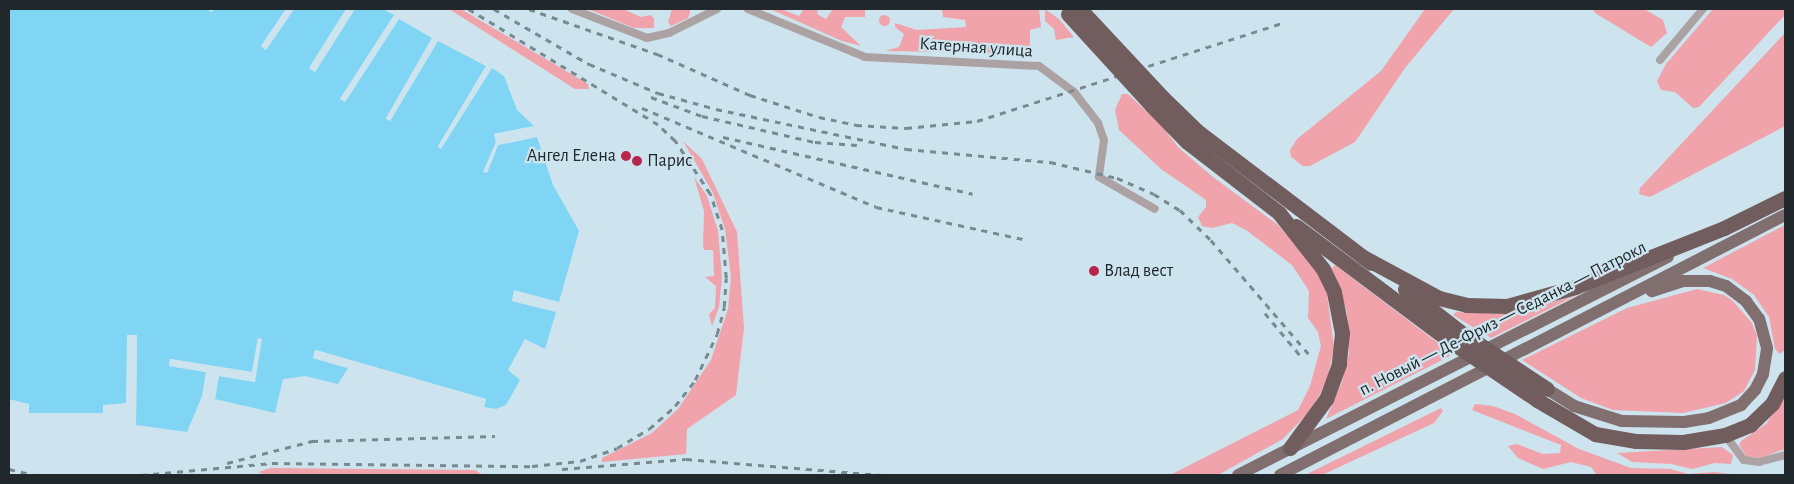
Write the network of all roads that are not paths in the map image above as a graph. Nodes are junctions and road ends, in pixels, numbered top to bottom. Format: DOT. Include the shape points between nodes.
graph roads {
  1 [pos="572,9"];
  2 [pos="717,9"];
  3 [pos="748,9"];
  4 [pos="1703,9"];
  5 [pos="1070,11"];
  6 [pos="1660,60"];
  7 [pos="1157,102"];
  8 [pos="1785,198"];
  9 [pos="1155,209"];
  10 [pos="1785,216"];
  11 [pos="1283,217"];
  12 [pos="1724,228"];
  13 [pos="1363,257"];
  14 [pos="1626,299"];
  15 [pos="1455,336"];
  16 [pos="1785,378"];
  17 [pos="1542,395"];
  18 [pos="1725,435"];
  19 [pos="1290,448"];
  20 [pos="1785,455"];
  21 [pos="1238,475"];
  22 [pos="1280,475"];
  1 -- 2 [label="street" via="638,37 657,37"];
  3 -- 9 [label="street, Катерная улица" via="865,57 1038,66 1074,92 1098,123 1104,140 1100,177"];
  4 -- 6 [label="street"];
  5 -- 7 [label="highway, bridge"];
  7 -- 11 [label="highway" via="1186,141"];
  7 -- 13 [label="highway"];
  8 -- 12 [label="highway, п. Новый — Де-Фриз — Седанка — Патрокл"];
  10 -- 14 [label="main road, п. Новый — Де-Фриз — Седанка — Патрокл"];
  11 -- 15 [label="highway"];
  11 -- 19 [label="highway" via="1323,269 1334,292 1342,333 1340,358 1332,386 1314,419"];
  12 -- 13 [label="highway" via="1575,287 1507,306 1467,305 1439,298"];
  12 -- 19 [label="main road, п. Новый — Де-Фриз — Седанка — Патрокл"];
  13 -- 15 [label="highway"];
  14 -- 17 [label="main road" via="1697,280 1726,286 1738,293 1759,319 1765,335 1766,361 1755,390 1741,405 1727,413 1701,420 1663,423 1622,421 1595,415"];
  14 -- 22 [label="main road, п. Новый — Де-Фриз — Седанка — Патрокл"];
  15 -- 17 [label="highway, bridge"];
  16 -- 18 [label="highway" via="1772,404 1760,418"];
  17 -- 18 [label="highway" via="1578,427 1615,439 1666,443"];
  18 -- 20 [label="street" via="1744,460 1759,462"];
  19 -- 21 [label="main road, п. Новый — Де-Фриз — Седанка — Патрокл"];
}
